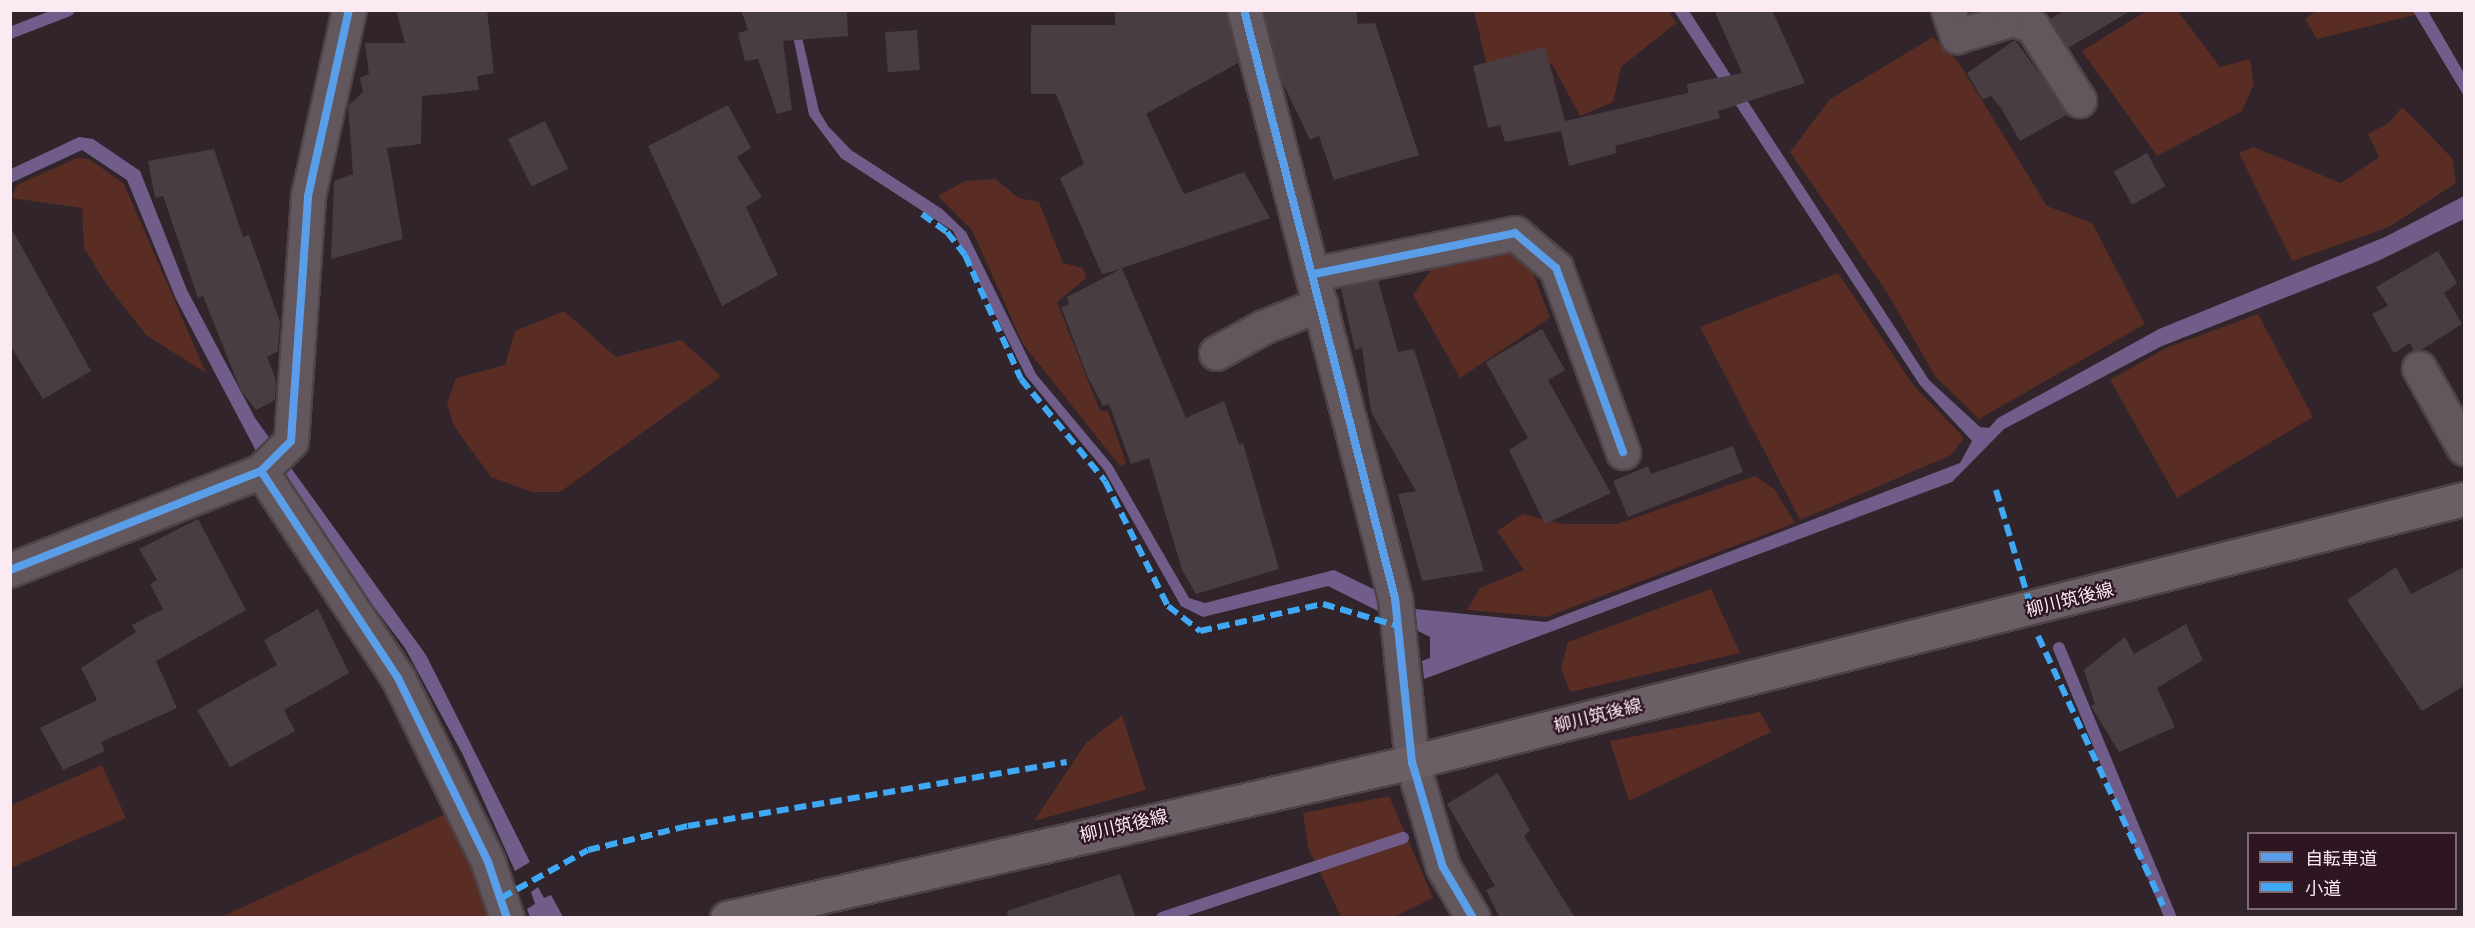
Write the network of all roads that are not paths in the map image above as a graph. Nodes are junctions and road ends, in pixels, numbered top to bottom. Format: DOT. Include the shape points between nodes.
graph roads {
  1 [pos="349,10"];
  2 [pos="1244,10"];
  3 [pos="1948,10"];
  4 [pos="2079,100"];
  5 [pos="1318,289"];
  6 [pos="1216,353"];
  7 [pos="2419,368"];
  8 [pos="2464,448"];
  9 [pos="1623,452"];
  10 [pos="261,471"];
  11 [pos="2464,499"];
  12 [pos="10,570"];
  13 [pos="1412,762"];
  14 [pos="507,918"];
  15 [pos="727,918"];
  16 [pos="1473,918"];
  1 -- 10 [label="street" via="308,196 291,441"];
  2 -- 5 [label="street"];
  3 -- 4 [label="street" via="1957,36 2013,19 2032,26"];
  5 -- 6 [label="street"];
  5 -- 9 [label="street" via="1515,233 1556,268"];
  5 -- 13 [label="street" via="1395,598"];
  7 -- 8 [label="street"];
  10 -- 12 [label="street"];
  10 -- 14 [label="street" via="398,678 488,862"];
  11 -- 13 [label="main road, 柳川筑後線"];
  13 -- 15 [label="main road, 柳川筑後線"];
  13 -- 16 [label="street" via="1443,867"];
}
